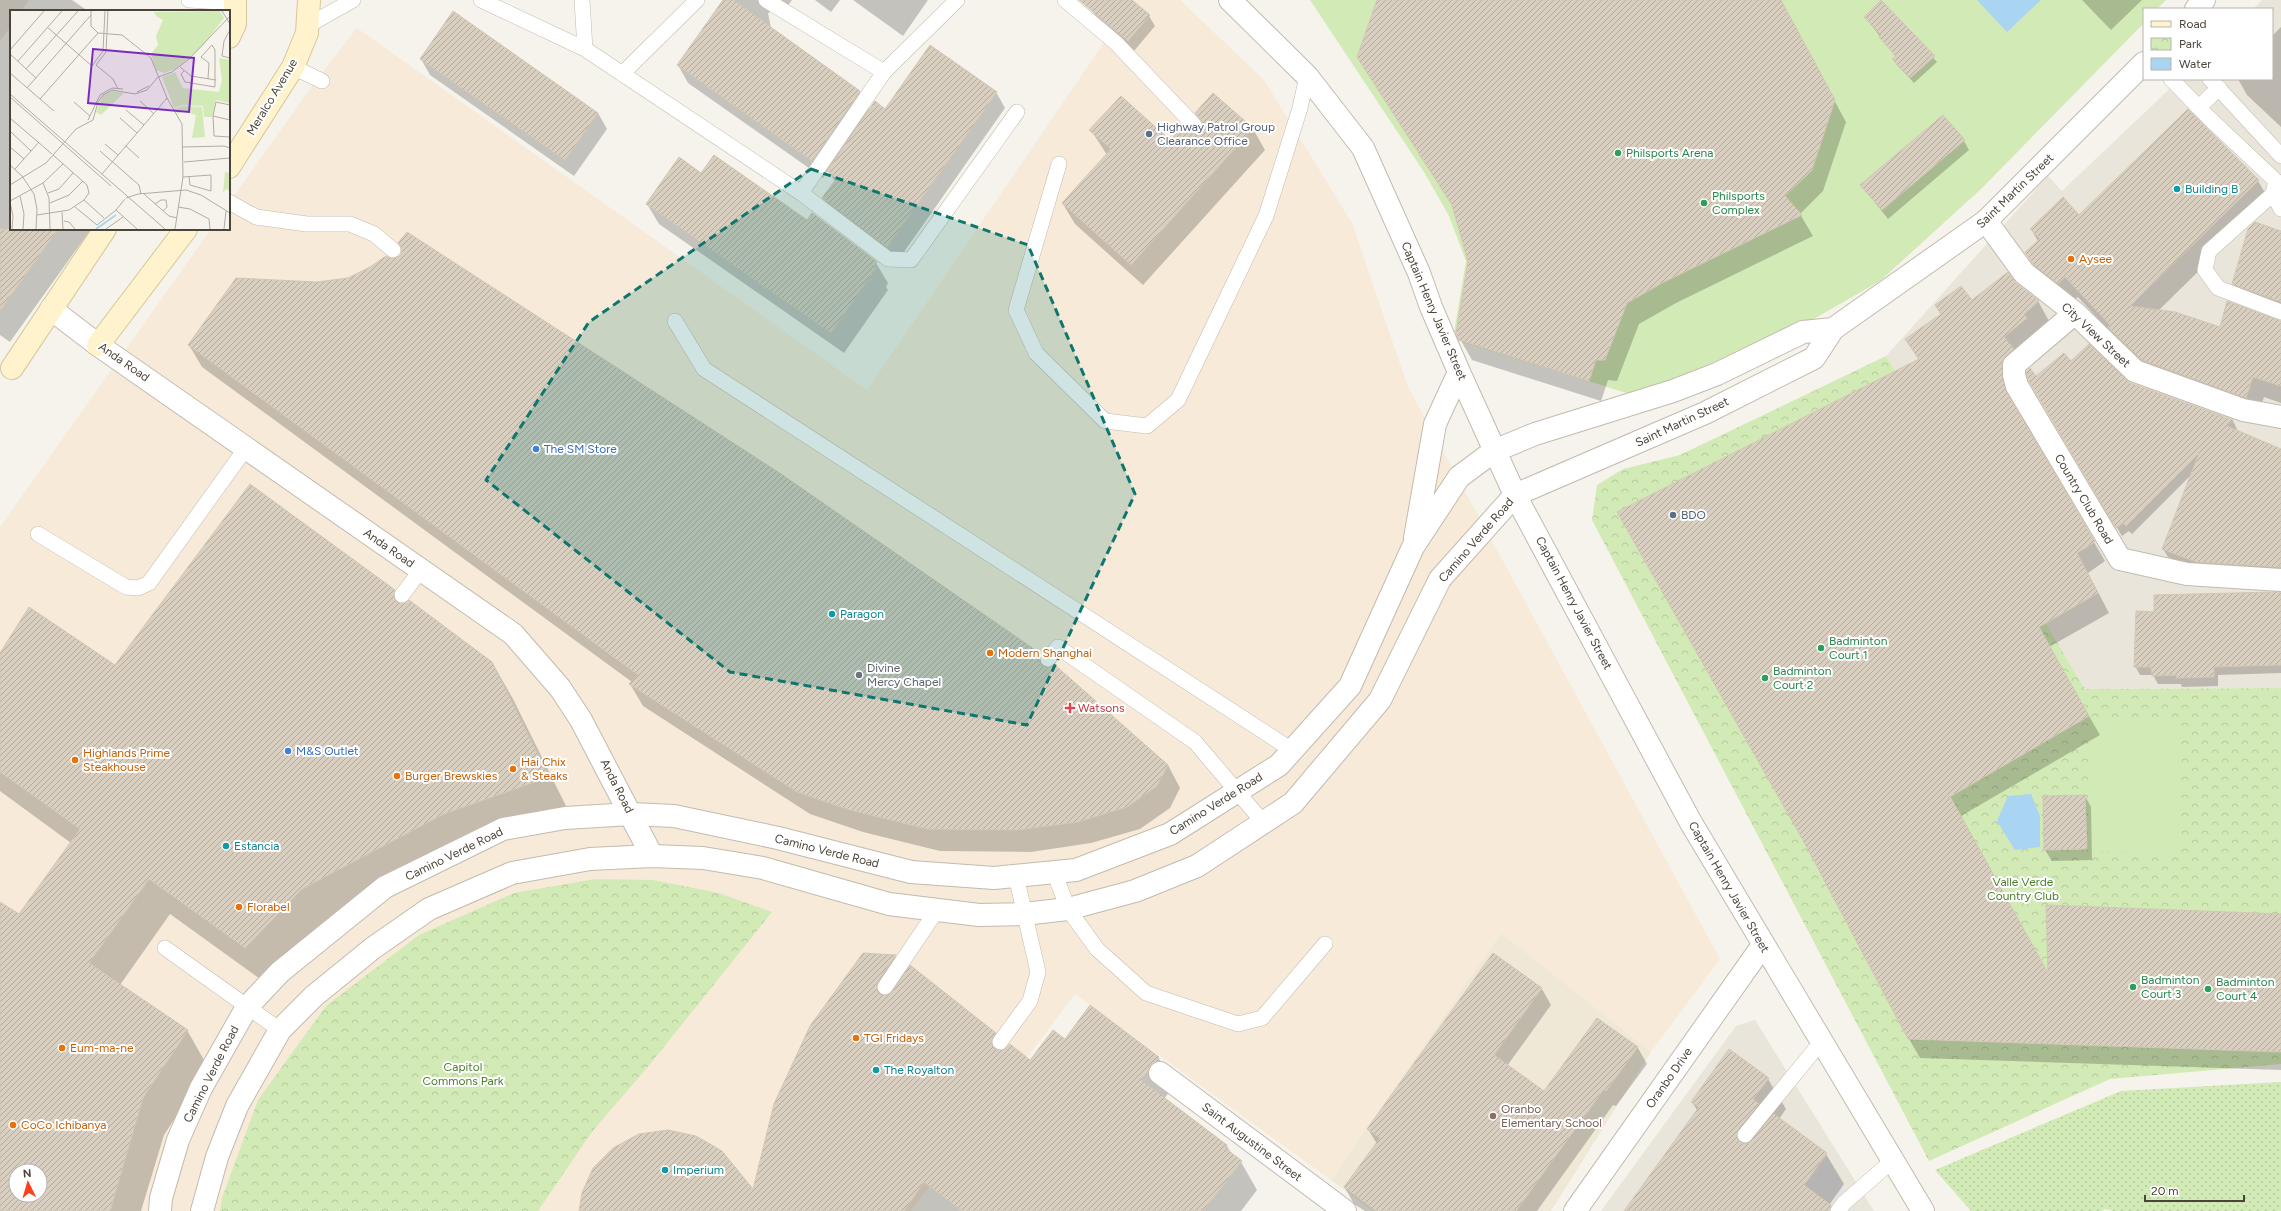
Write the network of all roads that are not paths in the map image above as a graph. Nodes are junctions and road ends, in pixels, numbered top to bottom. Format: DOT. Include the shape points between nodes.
graph roads {
  1 [pos="189,0"];
  2 [pos="309,0"];
  3 [pos="353,0"];
  4 [pos="481,0"];
  5 [pos="582,0"];
  6 [pos="697,0"];
  7 [pos="766,0"];
  8 [pos="957,0"];
  9 [pos="1065,0"];
  10 [pos="1230,0"];
  11 [pos="2204,0"];
  12 [pos="235,1"];
  13 [pos="2197,8"];
  14 [pos="307,26"];
  15 [pos="230,34"];
  16 [pos="585,49"];
  17 [pos="2143,64"];
  18 [pos="293,67"];
  19 [pos="884,72"];
  20 [pos="622,74"];
  21 [pos="1307,76"];
  22 [pos="2172,80"];
  23 [pos="322,81"];
  24 [pos="2215,84"];
  25 [pos="2199,107"];
  26 [pos="1017,112"];
  27 [pos="1194,125"];
  28 [pos="2281,156"];
  29 [pos="1059,164"];
  30 [pos="230,166"];
  31 [pos="2277,183"];
  32 [pos="802,193"];
  33 [pos="230,203"];
  34 [pos="2281,209"];
  35 [pos="1986,221"];
  36 [pos="104,230"];
  37 [pos="185,230"];
  38 [pos="393,250"];
  39 [pos="51,309"];
  40 [pos="2281,312"];
  41 [pos="2075,313"];
  42 [pos="675,321"];
  43 [pos="1833,329"];
  44 [pos="98,345"];
  45 [pos="6,364"];
  46 [pos="1459,372"];
  47 [pos="2281,417"];
  48 [pos="246,448"];
  49 [pos="1494,452"];
  50 [pos="1515,495"];
  51 [pos="38,534"];
  52 [pos="1414,548"];
  53 [pos="421,570"];
  54 [pos="2281,580"];
  55 [pos="402,595"];
  56 [pos="1048,659"];
  57 [pos="1292,750"];
  58 [pos="1237,790"];
  59 [pos="631,814"];
  60 [pos="1263,822"];
  61 [pos="652,856"];
  62 [pos="1054,872"];
  63 [pos="1016,876"];
  64 [pos="1068,909"];
  65 [pos="937,910"];
  66 [pos="1024,914"];
  67 [pos="1325,944"];
  68 [pos="1763,945"];
  69 [pos="165,948"];
  70 [pos="885,987"];
  71 [pos="247,1007"];
  72 [pos="280,1030"];
  73 [pos="1000,1042"];
  74 [pos="1821,1042"];
  75 [pos="1160,1074"];
  76 [pos="1745,1135"];
  77 [pos="1892,1162"];
  78 [pos="160,1211"];
  79 [pos="202,1211"];
  80 [pos="1345,1211"];
  81 [pos="1575,1211"];
  82 [pos="1838,1211"];
  83 [pos="1923,1211"];
  1 -- 12 [label="lane"];
  2 -- 14 [label="main road, Meralco Avenue"];
  3 -- 14 [label="lane"];
  4 -- 16 [label="lane"];
  5 -- 16 [label="lane"];
  6 -- 20 [label="lane"];
  7 -- 19 [label="lane"];
  8 -- 19 [label="lane"];
  9 -- 27 [label="lane" via="1116,43"];
  10 -- 21 [label="street, Captain Henry Javier Street"];
  11 -- 13 [label="street"];
  12 -- 15 [label="main road" via="234,24"];
  14 -- 18 [label="main road, Meralco Avenue" via="307,33"];
  16 -- 20 [label="lane"];
  17 -- 35 [label="street, Saint Martin Street"];
  18 -- 23 [label="lane"];
  18 -- 30 [label="main road, Meralco Avenue"];
  19 -- 32 [label="lane"];
  20 -- 32 [label="lane"];
  21 -- 29 [label="lane" via="1300,108 1266,216 1178,400 1147,426 1105,421 1036,353 1016,310"];
  21 -- 46 [label="street, Captain Henry Javier Street" via="1363,148 1419,272"];
  22 -- 25 [label="lane"];
  24 -- 25 [label="lane"];
  24 -- 28 [label="lane"];
  25 -- 31 [label="lane"];
  26 -- 32 [label="lane" via="911,260 888,259"];
  31 -- 34 [label="lane"];
  31 -- 40 [label="lane" via="2209,251 2205,270 2218,288"];
  33 -- 38 [label="lane" via="256,217 307,224 350,224 374,234"];
  35 -- 41 [label="street, City View Street" via="2024,273"];
  35 -- 43 [label="street, Saint Martin Street"];
  36 -- 39 [label="main road"];
  37 -- 44 [label="main road"];
  39 -- 44 [label="street, Anda Road"];
  39 -- 45 [label="main road"];
  41 -- 47 [label="street, City View Street" via="2135,371 2243,410"];
  41 -- 54 [label="street, Country Club Road" via="2014,365 2014,375 2017,386 2120,559 2187,574"];
  42 -- 57 [label="lane" via="704,369"];
  43 -- 49 [label="street, Saint Martin Street" via="1804,332 1724,371 1681,388 1534,434"];
  43 -- 50 [label="street, Saint Martin Street" via="1814,358 1705,413"];
  44 -- 48 [label="street, Anda Road"];
  46 -- 49 [label="street, Captain Henry Javier Street"];
  46 -- 52 [label="street" via="1435,424"];
  48 -- 51 [label="lane" via="149,583 138,588 126,587"];
  48 -- 53 [label="street, Anda Road"];
  49 -- 50 [label="street, Captain Henry Javier Street"];
  49 -- 52 [label="street, Camino Verde Road" via="1459,477"];
  50 -- 60 [label="street, Camino Verde Road" via="1440,579 1380,700 1293,803"];
  50 -- 68 [label="street, Captain Henry Javier Street" via="1690,821"];
  52 -- 57 [label="street, Camino Verde Road" via="1350,686"];
  53 -- 55 [label="lane"];
  53 -- 59 [label="street, Anda Road" via="513,634 560,688 581,720"];
  56 -- 58 [label="lane" via="1058,647 1195,742"];
  57 -- 58 [label="street, Camino Verde Road" via="1279,765"];
  58 -- 60 [label="lane"];
  58 -- 62 [label="street, Camino Verde Road" via="1170,834 1076,870"];
  59 -- 61 [label="street, Anda Road"];
  59 -- 63 [label="street, Camino Verde Road" via="674,816 778,838 911,872 994,878"];
  59 -- 71 [label="street, Camino Verde Road" via="565,818 503,829 385,887 280,972"];
  60 -- 64 [label="street, Camino Verde Road" via="1196,866 1134,891"];
  61 -- 65 [label="street, Camino Verde Road" via="703,858 763,868 889,904"];
  61 -- 72 [label="street, Camino Verde Road" via="590,859 512,873 430,908 373,948 314,996"];
  62 -- 63 [label="street, Camino Verde Road"];
  62 -- 64 [label="lane"];
  63 -- 66 [label="lane"];
  64 -- 66 [label="street, Camino Verde Road"];
  64 -- 67 [label="lane" via="1097,950 1146,993 1238,1024 1262,1018"];
  65 -- 66 [label="street, Camino Verde Road" via="979,915"];
  65 -- 70 [label="lane"];
  66 -- 73 [label="lane" via="1038,972 1030,1001"];
  68 -- 74 [label="street, Captain Henry Javier Street"];
  68 -- 81 [label="street, Oranbo Drive"];
  69 -- 71 [label="lane"];
  71 -- 72 [label="lane"];
  71 -- 78 [label="street, Camino Verde Road" via="201,1088 178,1140 161,1198"];
  72 -- 79 [label="street, Camino Verde Road" via="237,1106 217,1157"];
  74 -- 76 [label="lane"];
  74 -- 77 [label="street, Captain Henry Javier Street"];
  75 -- 80 [label="street, Saint Augustine Street"];
  77 -- 82 [label="lane"];
  77 -- 83 [label="street, Captain Henry Javier Street"];
}
